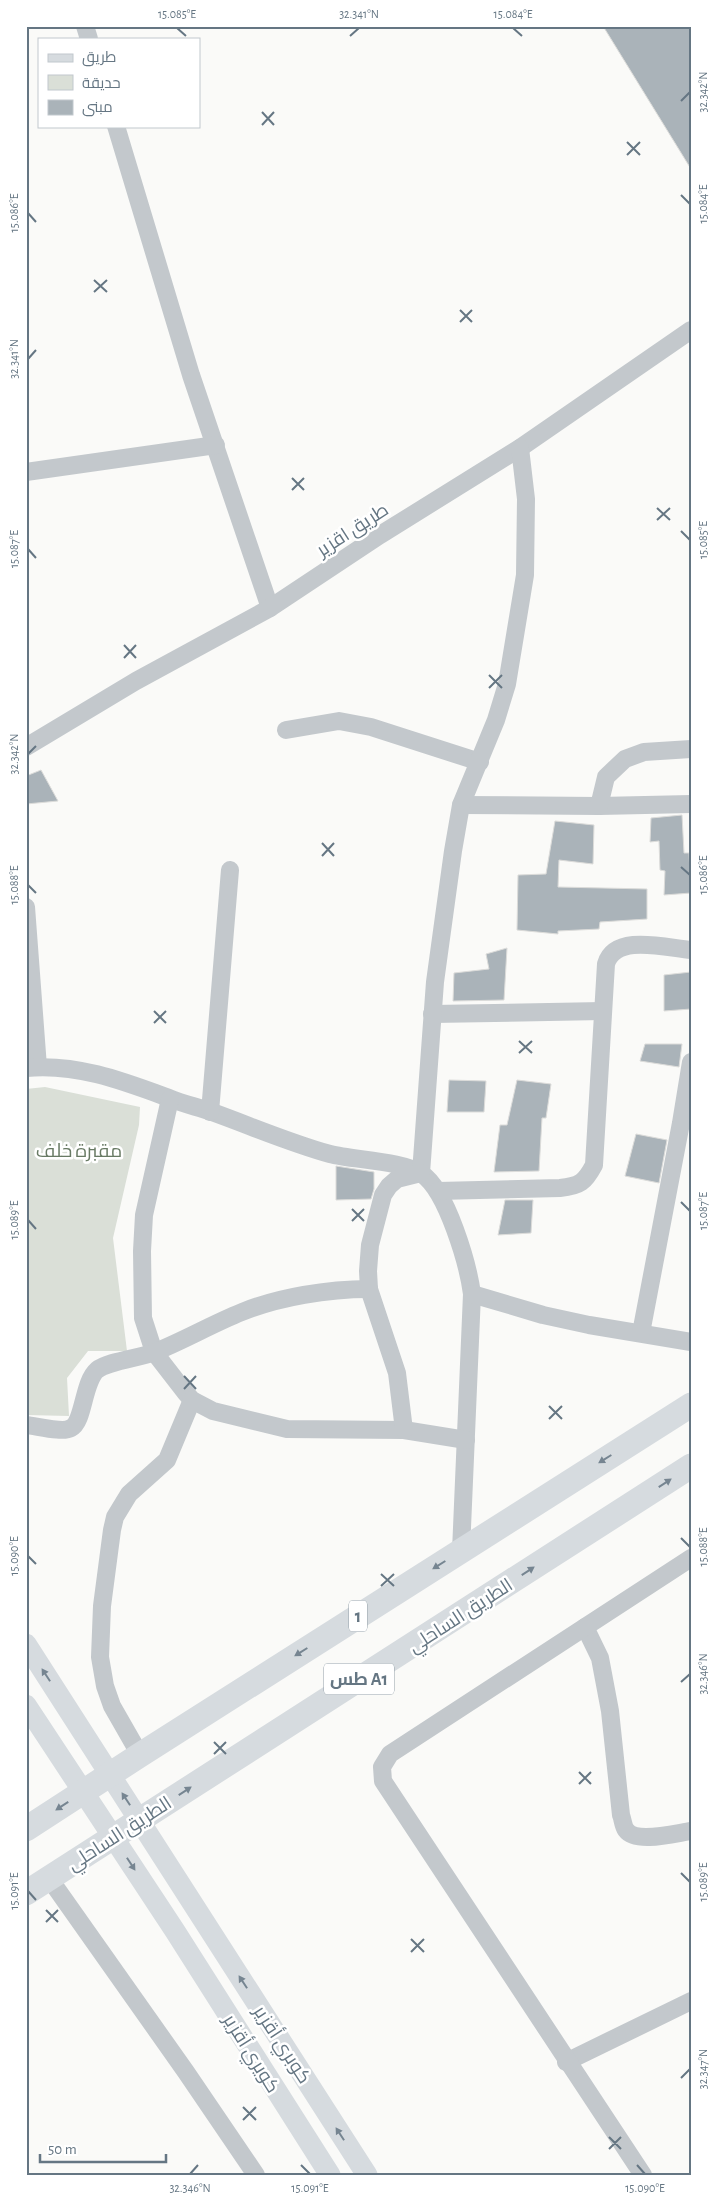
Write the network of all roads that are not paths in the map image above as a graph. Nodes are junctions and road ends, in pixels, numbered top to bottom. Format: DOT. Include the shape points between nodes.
graph roads {
  1 [pos="117,128"];
  2 [pos="691,330"];
  3 [pos="216,445"];
  4 [pos="520,448"];
  5 [pos="26,472"];
  6 [pos="270,608"];
  7 [pos="286,730"];
  8 [pos="26,747"];
  9 [pos="691,749"];
  10 [pos="480,762"];
  11 [pos="691,804"];
  12 [pos="462,805"];
  13 [pos="599,806"];
  14 [pos="230,870"];
  15 [pos="26,907"];
  16 [pos="691,950"];
  17 [pos="603,1011"];
  18 [pos="432,1014"];
  19 [pos="691,1062"];
  20 [pos="32,1067"];
  21 [pos="170,1099"];
  22 [pos="210,1112"];
  23 [pos="421,1173"];
  24 [pos="438,1191"];
  25 [pos="369,1289"];
  26 [pos="472,1294"];
  27 [pos="642,1333"];
  28 [pos="691,1342"];
  29 [pos="154,1352"];
  30 [pos="192,1400"];
  31 [pos="691,1405"];
  32 [pos="26,1425"];
  33 [pos="404,1430"];
  34 [pos="466,1440"];
  35 [pos="691,1466"];
  36 [pos="460,1551"];
  37 [pos="691,1558"];
  38 [pos="585,1627"];
  39 [pos="26,1644"];
  40 [pos="32,1713"];
  41 [pos="140,1755"];
  42 [pos="26,1829"];
  43 [pos="691,1830"];
  44 [pos="49,1878"];
  45 [pos="26,1892"];
  46 [pos="691,2001"];
  47 [pos="566,2062"];
  48 [pos="256,2175"];
  49 [pos="330,2175"];
  50 [pos="366,2175"];
  51 [pos="642,2175"];
  1 -- 3 [label="street" via="190,375"];
  2 -- 4 [label="street, طريق اقزير"];
  3 -- 5 [label="street"];
  3 -- 6 [label="street"];
  4 -- 6 [label="street, طريق اقزير"];
  4 -- 10 [label="street" via="526,500 525,575 507,684"];
  6 -- 8 [label="street, طريق اقزير" via="136,681"];
  7 -- 10 [label="street" via="339,721"];
  9 -- 13 [label="street" via="644,752 625,759 606,777"];
  10 -- 12 [label="street"];
  11 -- 13 [label="street"];
  12 -- 13 [label="street"];
  12 -- 18 [label="street" via="452,851"];
  14 -- 22 [label="street"];
  15 -- 20 [label="street"];
  16 -- 17 [label="street" via="629,945 614,950 606,964"];
  17 -- 18 [label="street"];
  17 -- 24 [label="street" via="594,1165 586,1180 572,1187 560,1188"];
  18 -- 23 [label="street"];
  19 -- 27 [label="street"];
  20 -- 21 [label="street" via="88,1071"];
  21 -- 22 [label="street"];
  21 -- 29 [label="street" via="144,1215 142,1318"];
  22 -- 23 [label="street" via="332,1155 371,1160"];
  23 -- 24 [label="street"];
  23 -- 25 [label="street" via="397,1179 383,1195 370,1245"];
  24 -- 26 [label="street" via="455,1232"];
  25 -- 29 [label="street" via="275,1300"];
  25 -- 33 [label="street" via="397,1373"];
  26 -- 27 [label="street" via="588,1326"];
  26 -- 34 [label="street"];
  27 -- 28 [label="street"];
  29 -- 30 [label="street"];
  29 -- 32 [label="street" via="96,1371 82,1403 78,1422 72,1428 64,1430"];
  30 -- 33 [label="street" via="213,1411 287,1429"];
  30 -- 41 [label="street" via="167,1460 129,1494 114,1517 102,1606 100,1657 112,1706"];
  31 -- 36 [label="highway, 1, one-way"];
  33 -- 34 [label="street"];
  34 -- 36 [label="street"];
  44 -- 35 [label="highway, الطريق الساحلي / طس A1, one-way"];
  36 -- 41 [label="highway, 1, one-way"];
  37 -- 38 [label="street"];
  38 -- 43 [label="street" via="600,1658 625,1829 642,1838"];
  38 -- 47 [label="street" via="390,1754 382,1767 382,1781"];
  50 -- 39 [label="main road, كوبري أقزير, one-way"];
  40 -- 49 [label="main road, كويري أقزير, one-way"];
  41 -- 42 [label="highway, 1, one-way"];
  44 -- 45 [label="highway, الطريق الساحلي / طس A1"];
  44 -- 48 [label="street"];
  46 -- 47 [label="street"];
  47 -- 51 [label="street"];
}
